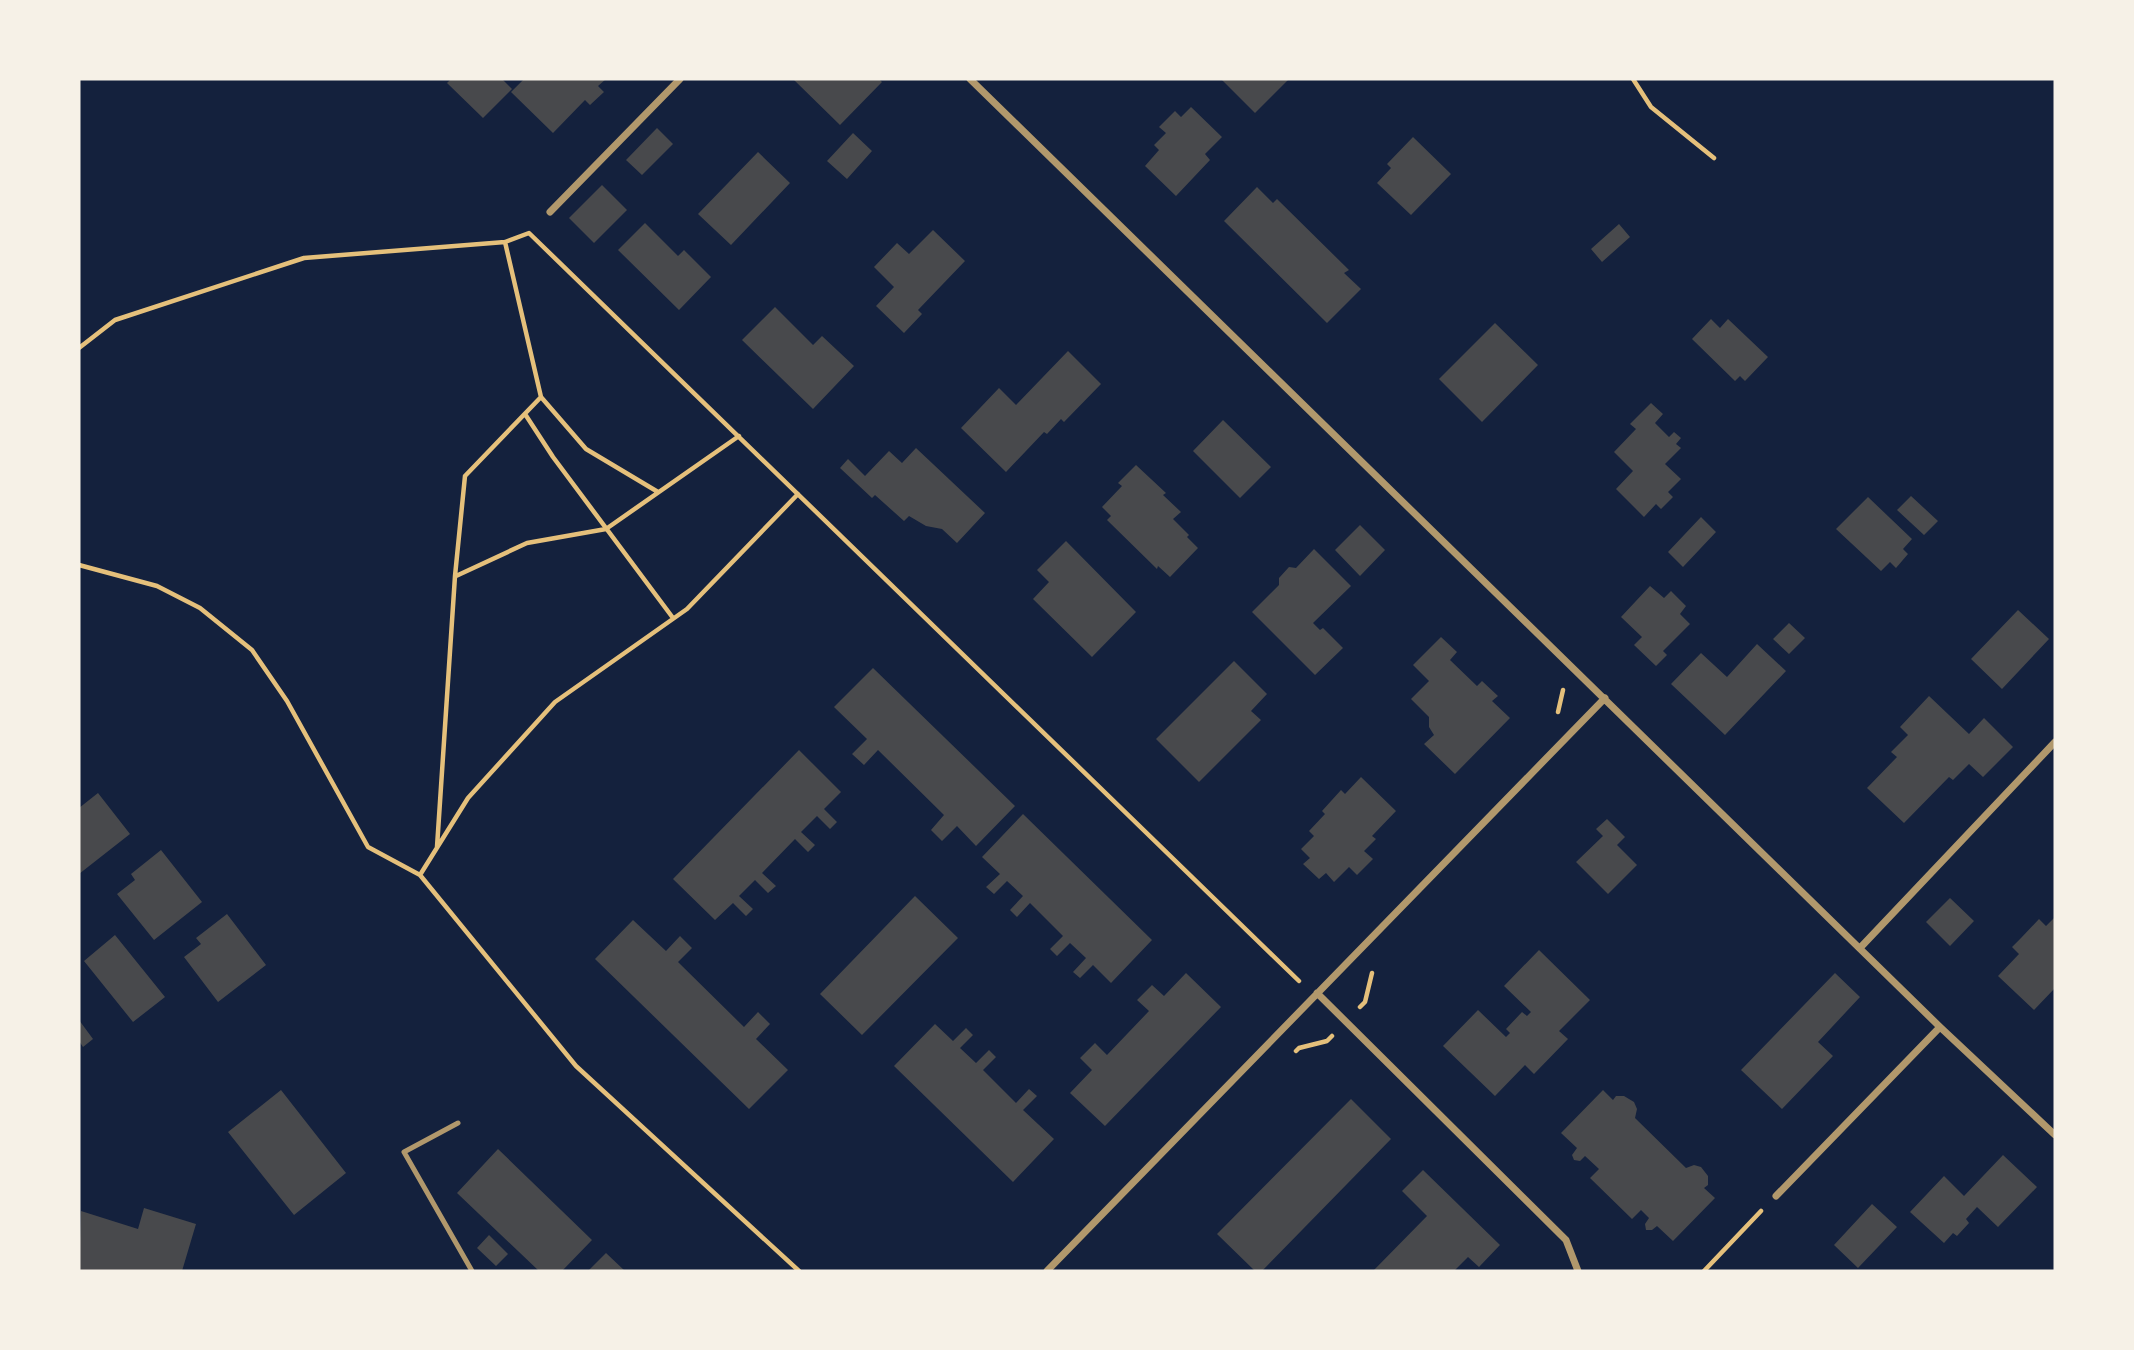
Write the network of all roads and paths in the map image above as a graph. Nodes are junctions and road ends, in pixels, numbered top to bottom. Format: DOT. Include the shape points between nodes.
graph roads {
  1 [pos="680,79"];
  2 [pos="970,79"];
  3 [pos="1633,79"];
  4 [pos="1714,158"];
  5 [pos="550,212"];
  6 [pos="505,242"];
  7 [pos="79,348"];
  8 [pos="541,397"];
  9 [pos="525,414"];
  10 [pos="739,436"];
  11 [pos="658,492"];
  12 [pos="798,494"];
  13 [pos="606,528"];
  14 [pos="79,565"];
  15 [pos="455,576"];
  16 [pos="673,618"];
  17 [pos="1605,698"];
  18 [pos="2055,742"];
  19 [pos="437,848"];
  20 [pos="420,875"];
  21 [pos="1860,948"];
  22 [pos="1317,993"];
  23 [pos="1940,1027"];
  24 [pos="458,1123"];
  25 [pos="2055,1135"];
  26 [pos="1776,1196"];
  27 [pos="472,1271"];
  28 [pos="799,1271"];
  29 [pos="1047,1271"];
  30 [pos="1577,1271"];
  31 [pos="1704,1271"];
  1 -- 5 [label="street"];
  2 -- 17 [label="street"];
  3 -- 4 [label="path" via="1651,107"];
  6 -- 7 [label="path" via="304,258 115,320"];
  6 -- 8 [label="path"];
  6 -- 10 [label="path" via="529,233"];
  8 -- 9 [label="path"];
  8 -- 11 [label="path" via="586,449"];
  9 -- 13 [label="path"];
  9 -- 15 [label="path" via="465,476"];
  10 -- 11 [label="path"];
  10 -- 12 [label="path"];
  11 -- 13 [label="path"];
  12 -- 16 [label="path"];
  12 -- 22 [label="path" via="1295,978"];
  13 -- 15 [label="path" via="527,543"];
  13 -- 16 [label="path"];
  14 -- 20 [label="path" via="157,586 200,608 252,650 287,701 368,847"];
  15 -- 19 [label="path"];
  16 -- 19 [label="path" via="555,702 468,798"];
  17 -- 21 [label="street"];
  17 -- 22 [label="street"];
  18 -- 21 [label="street"];
  19 -- 20 [label="path"];
  20 -- 28 [label="path" via="576,1066"];
  21 -- 23 [label="street"];
  22 -- 29 [label="street"];
  22 -- 30 [label="street" via="1566,1240"];
  23 -- 25 [label="street"];
  23 -- 26 [label="street"];
  24 -- 27 [label="lane" via="404,1152"];
  26 -- 31 [label="path"];
}
